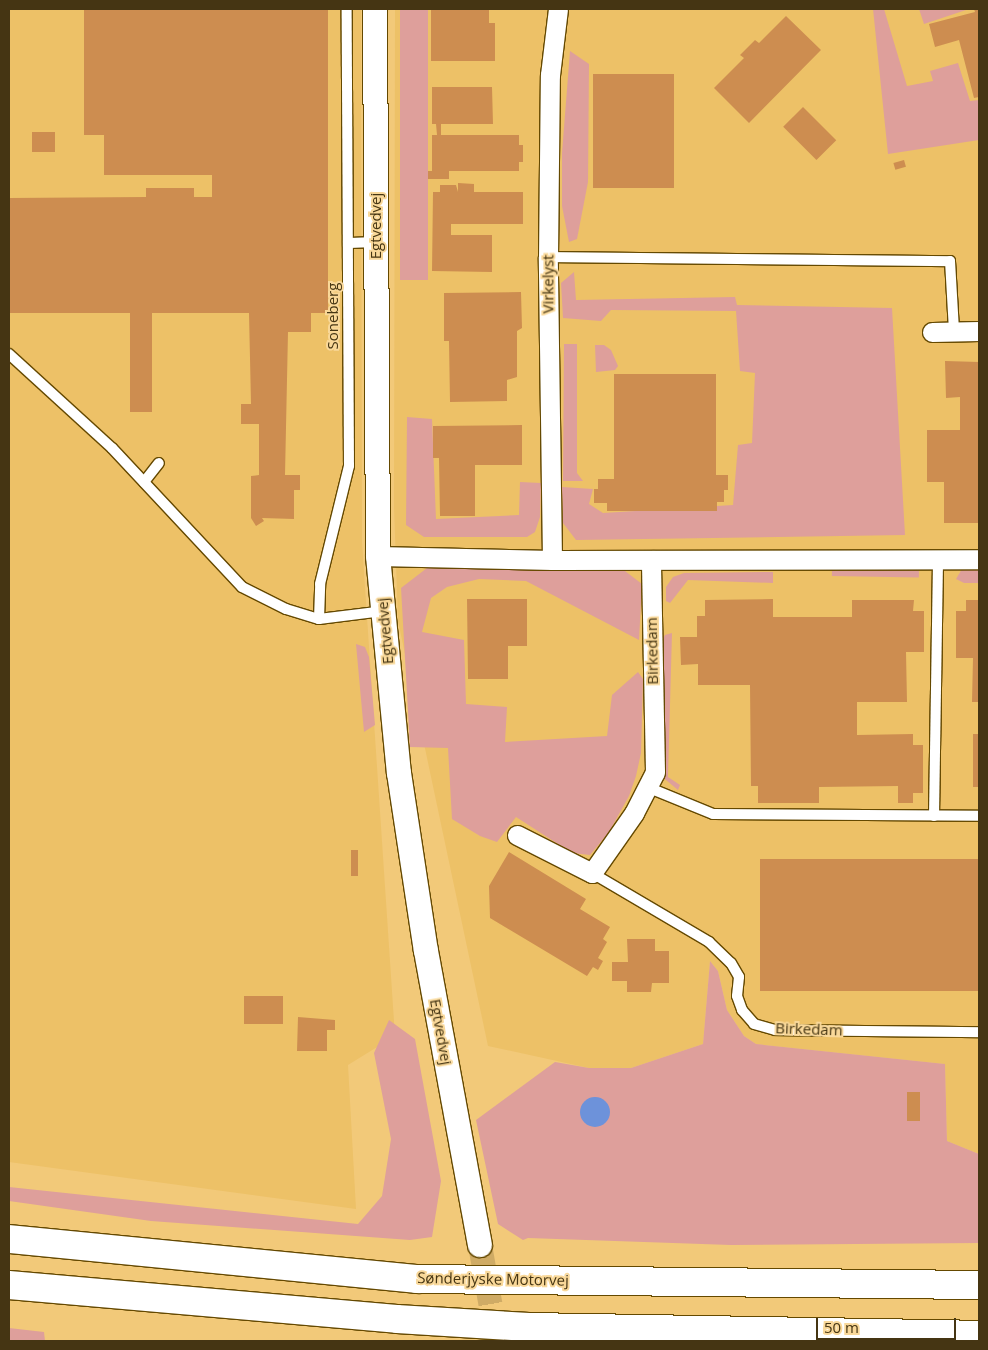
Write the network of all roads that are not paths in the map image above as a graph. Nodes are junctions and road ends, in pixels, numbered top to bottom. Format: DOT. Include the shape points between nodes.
graph roads {
  1 [pos="347,9"];
  2 [pos="375,9"];
  3 [pos="558,9"];
  4 [pos="376,242"];
  5 [pos="348,243"];
  6 [pos="548,257"];
  7 [pos="954,331"];
  8 [pos="979,331"];
  9 [pos="932,332"];
  10 [pos="9,354"];
  11 [pos="158,463"];
  12 [pos="144,482"];
  13 [pos="378,556"];
  14 [pos="938,559"];
  15 [pos="979,559"];
  16 [pos="552,560"];
  17 [pos="651,560"];
  18 [pos="383,611"];
  19 [pos="318,619"];
  20 [pos="647,787"];
  21 [pos="934,816"];
  22 [pos="979,816"];
  23 [pos="517,835"];
  24 [pos="592,873"];
  25 [pos="979,1032"];
  26 [pos="9,1239"];
  27 [pos="480,1245"];
  28 [pos="979,1284"];
  29 [pos="9,1285"];
  30 [pos="979,1335"];
  1 -- 5 [label="lane, Soneberg"];
  2 -- 4 [label="street, Egtvedvej"];
  3 -- 6 [label="street, Virkelyst" via="550,74"];
  4 -- 5 [label="lane"];
  4 -- 13 [label="street, Egtvedvej"];
  5 -- 19 [label="lane, Soneberg" via="348,466 320,584"];
  6 -- 7 [label="lane" via="950,261"];
  6 -- 16 [label="street, Virkelyst"];
  7 -- 8 [label="street"];
  7 -- 9 [label="street"];
  10 -- 12 [label="lane" via="67,404"];
  11 -- 12 [label="lane"];
  12 -- 19 [label="lane" via="242,587 286,609"];
  13 -- 16 [label="street"];
  13 -- 18 [label="street, Egtvedvej"];
  14 -- 15 [label="street"];
  14 -- 17 [label="street"];
  14 -- 21 [label="lane"];
  16 -- 17 [label="street"];
  17 -- 20 [label="street, Birkedam" via="655,772"];
  18 -- 19 [label="lane"];
  18 -- 27 [label="street, Egtvedvej" via="402,793"];
  20 -- 21 [label="lane" via="713,814"];
  20 -- 24 [label="street, Birkedam" via="634,813"];
  21 -- 22 [label="lane"];
  23 -- 24 [label="street, Birkedam"];
  24 -- 25 [label="lane, Birkedam" via="716,949 731,963 739,977 737,996 742,1010 754,1024 775,1030"];
  26 -- 28 [label="highway, Sønderjyske Motorvej" via="417,1279"];
  29 -- 30 [label="highway" via="529,1327"];
}
